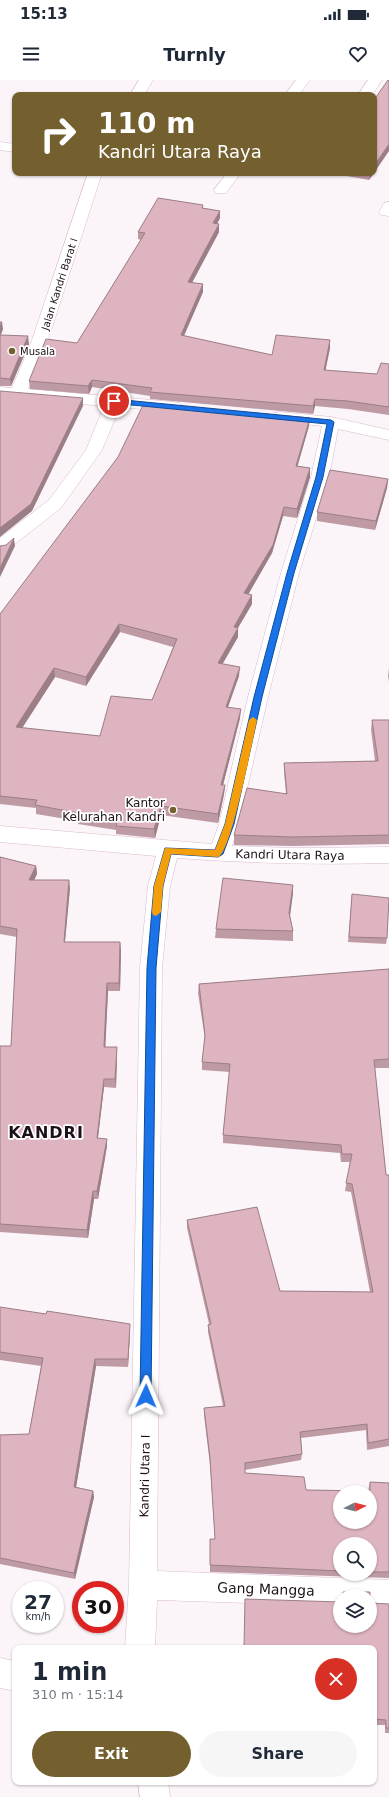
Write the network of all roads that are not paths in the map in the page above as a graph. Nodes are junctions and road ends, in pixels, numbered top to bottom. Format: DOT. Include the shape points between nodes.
graph roads {
  1 [pos="146,80"];
  2 [pos="303,80"];
  3 [pos="375,80"];
  4 [pos="139,92"];
  5 [pos="294,92"];
  6 [pos="367,92"];
  7 [pos="0,146"];
  8 [pos="12,148"];
  9 [pos="94,176"];
  10 [pos="232,176"];
  11 [pos="221,190"];
  12 [pos="0,392"];
  13 [pos="18,393"];
  14 [pos="114,401"];
  15 [pos="191,409"];
  16 [pos="261,416"];
  17 [pos="331,422"];
  18 [pos="389,435"];
  19 [pos="0,547"];
  20 [pos="0,834"];
  21 [pos="168,850"];
  22 [pos="218,854"];
  23 [pos="389,855"];
  24 [pos="143,1585"];
  25 [pos="389,1594"];
  26 [pos="140,1645"];
  27 [pos="0,1673"];
  28 [pos="12,1675"];
  29 [pos="154,1785"];
  30 [pos="155,1797"];
  1 -- 4 [label="street"];
  2 -- 5 [label="street"];
  3 -- 6 [label="street"];
  7 -- 8 [label="street"];
  9 -- 13 [label="street, Jalan Kandri Barat I" via="40,340"];
  10 -- 11 [label="street"];
  12 -- 13 [label="street"];
  13 -- 14 [label="street"];
  14 -- 15 [label="street"];
  14 -- 19 [label="street" via="94,450 55,504"];
  16 -- 17 [label="street"];
  17 -- 18 [label="street"];
  17 -- 22 [label="street" via="320,477 290,573 258,697 230,824"];
  20 -- 21 [label="street, Kandri Utara Raya"];
  21 -- 22 [label="street, Kandri Utara Raya"];
  21 -- 24 [label="street, Kandri Utara I" via="159,886 151,968"];
  22 -- 23 [label="street, Kandri Utara Raya" via="350,857"];
  24 -- 25 [label="street, Gang Mangga"];
  24 -- 26 [label="street, Kandri Utara I"];
  27 -- 28 [label="street"];
  29 -- 30 [label="street"];
}
